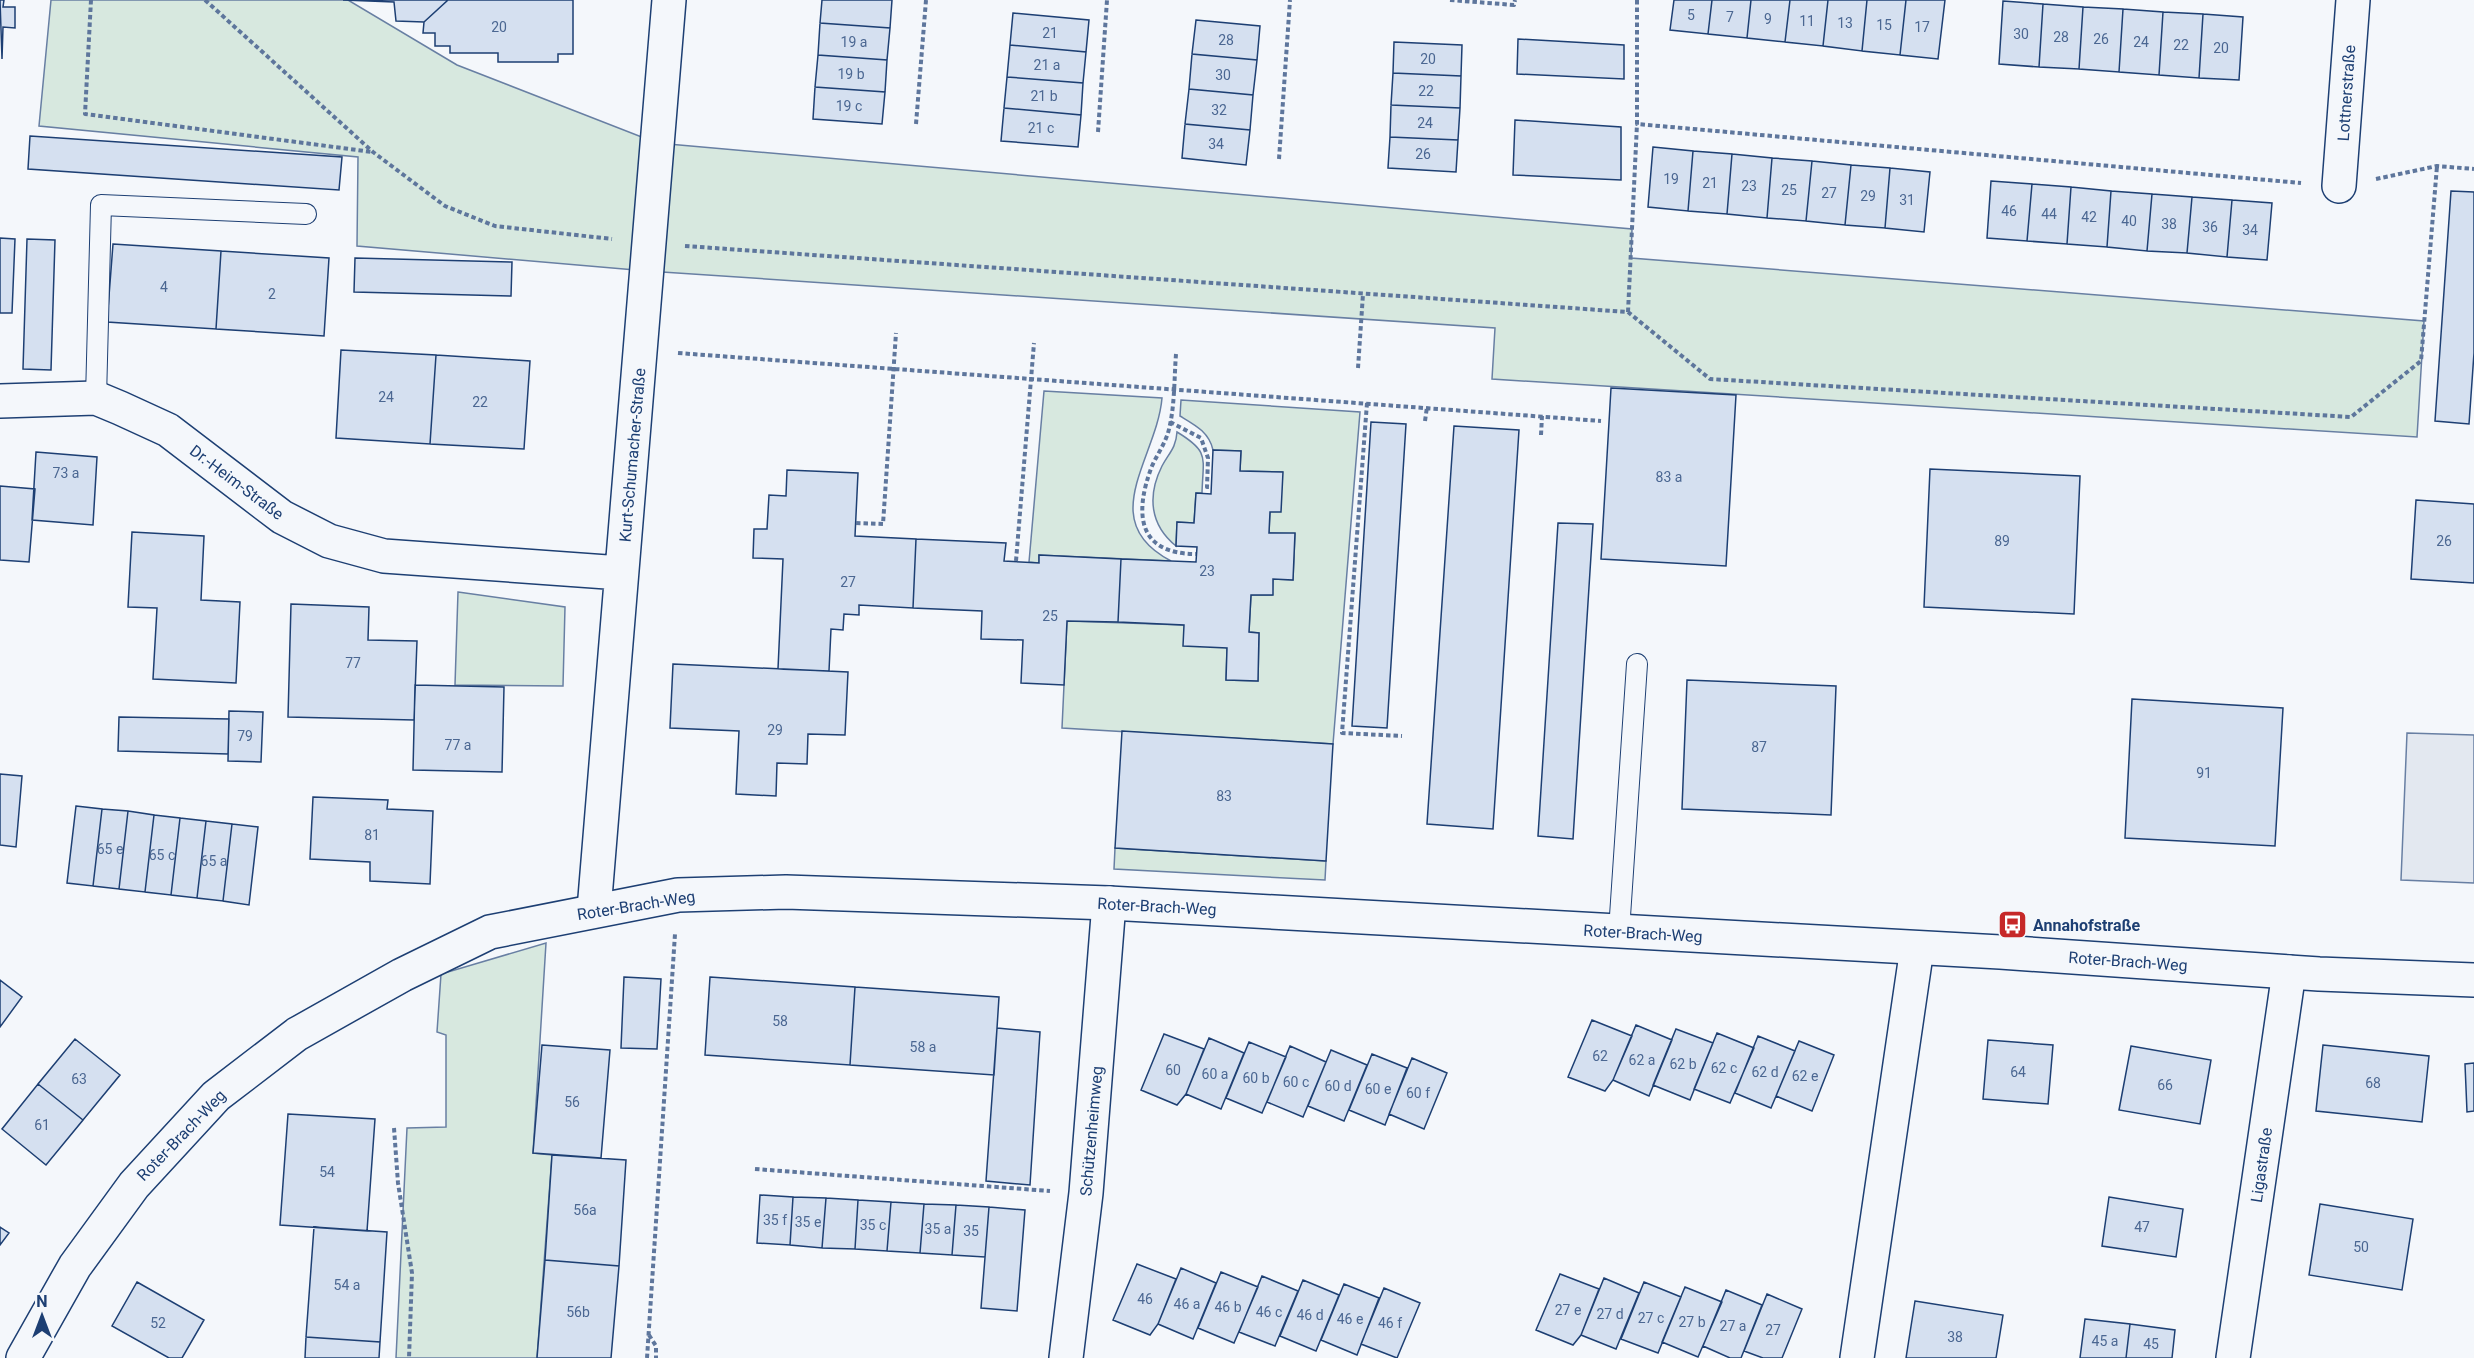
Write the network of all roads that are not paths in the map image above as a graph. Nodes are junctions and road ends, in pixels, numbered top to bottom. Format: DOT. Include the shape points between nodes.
graph roads {
  1 [pos="669,0"];
  2 [pos="2354,0"];
  3 [pos="2339,186"];
  4 [pos="306,214"];
  5 [pos="96,398"];
  6 [pos="0,401"];
  7 [pos="621,573"];
  8 [pos="1637,664"];
  9 [pos="1109,903"];
  10 [pos="594,910"];
  11 [pos="1619,931"];
  12 [pos="1917,948"];
  13 [pos="2289,972"];
  14 [pos="2474,980"];
  15 [pos="23,1358"];
  16 [pos="1066,1358"];
  17 [pos="1857,1358"];
  18 [pos="2234,1358"];
  1 -- 7 [label="street, Kurt-Schumacher-Straße"];
  2 -- 3 [label="street, Lottnerstraße"];
  4 -- 5 [label="lane" via="101,205"];
  5 -- 6 [label="street, Dr.-Heim-Straße"];
  5 -- 7 [label="street, Dr.-Heim-Straße" via="168,430 282,517 329,541 384,556"];
  7 -- 10 [label="street, Kurt-Schumacher-Straße"];
  8 -- 11 [label="lane"];
  9 -- 10 [label="street, Roter-Brach-Weg" via="786,892 678,895"];
  9 -- 11 [label="street, Roter-Brach-Weg"];
  9 -- 16 [label="street, Schützenheimweg" via="1086,1193"];
  10 -- 15 [label="street, Roter-Brach-Weg" via="490,932 402,975 297,1034 225,1089 134,1185 75,1266"];
  11 -- 12 [label="street, Roter-Brach-Weg"];
  12 -- 13 [label="street, Roter-Brach-Weg"];
  12 -- 17 [label="street"];
  13 -- 14 [label="street, Roter-Brach-Weg"];
  13 -- 18 [label="street, Ligastraße"];
}
